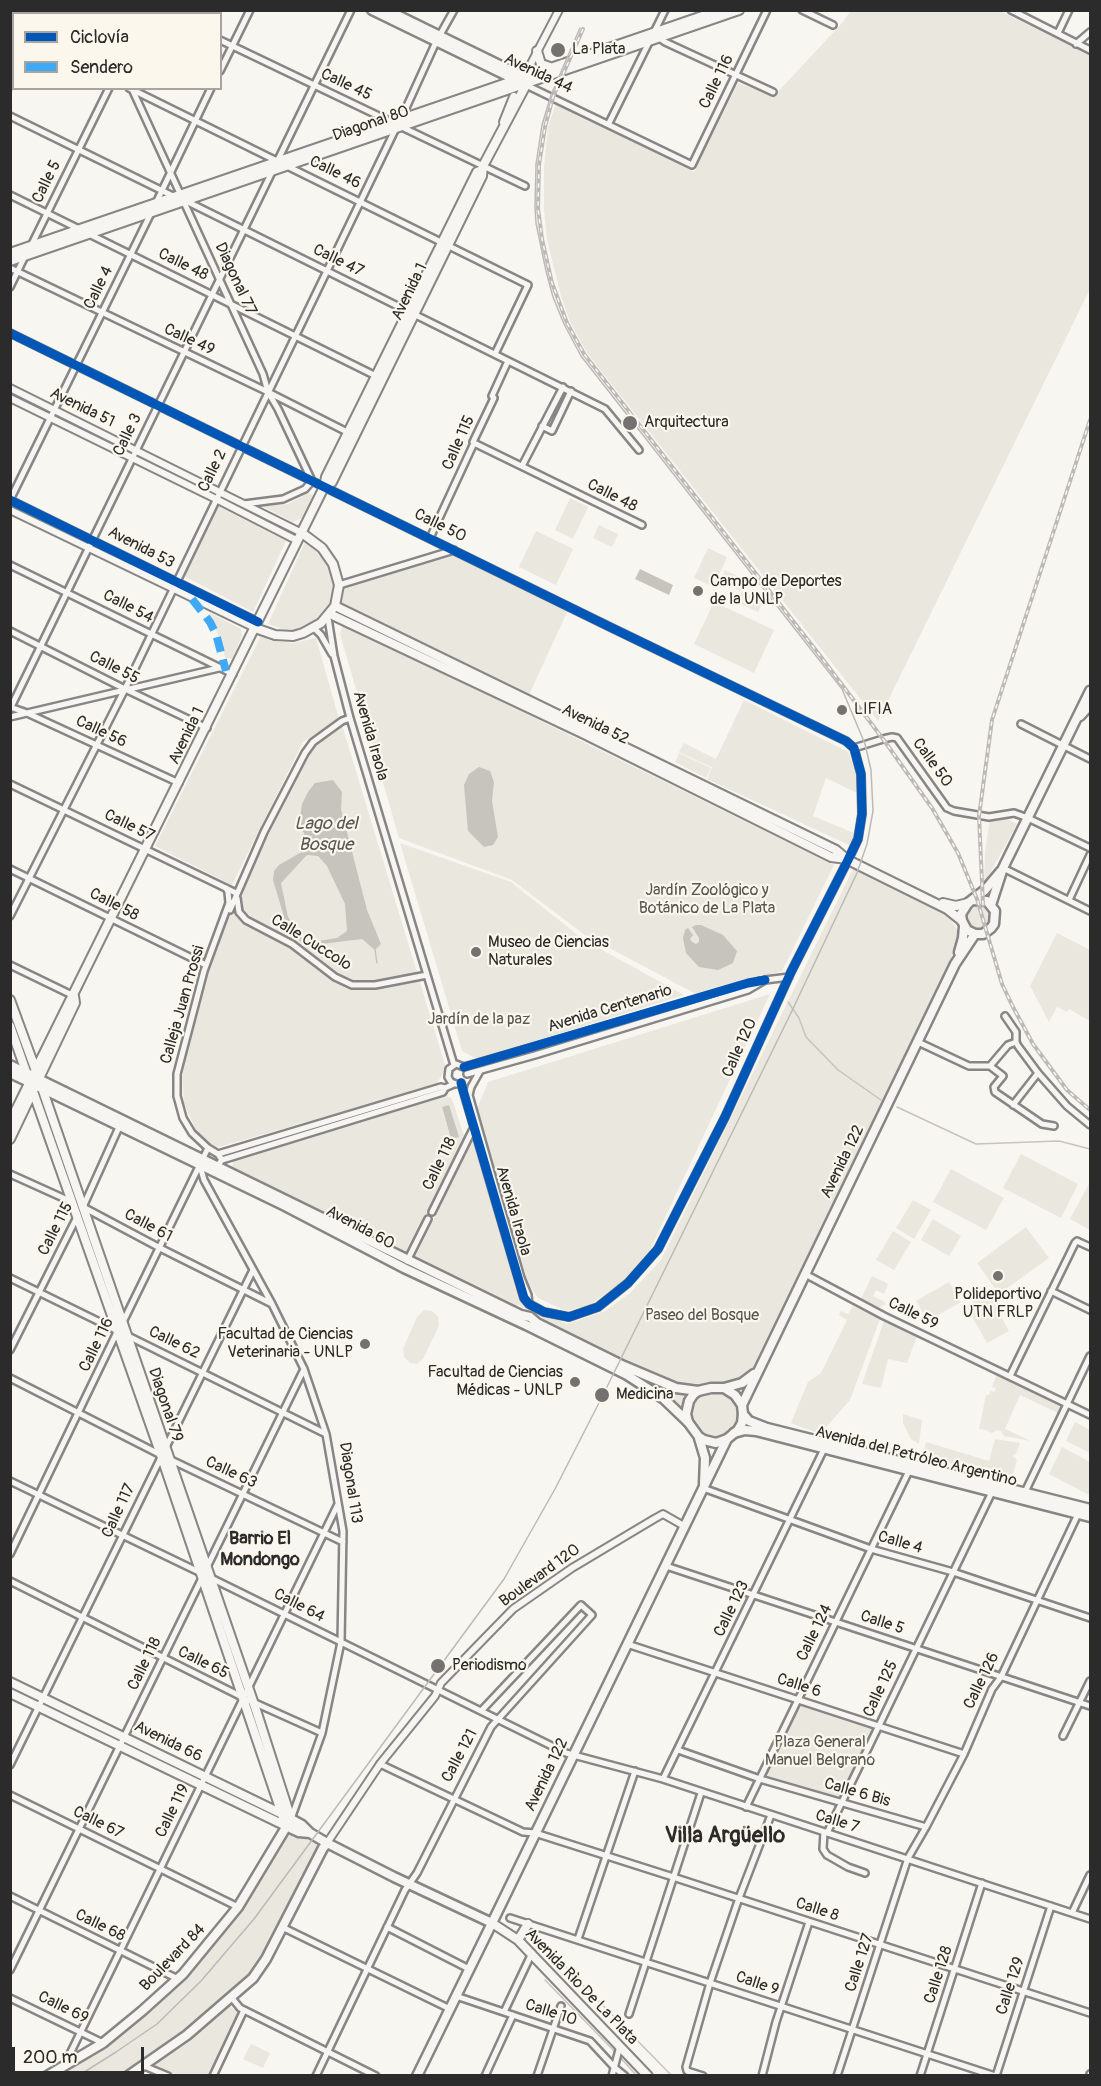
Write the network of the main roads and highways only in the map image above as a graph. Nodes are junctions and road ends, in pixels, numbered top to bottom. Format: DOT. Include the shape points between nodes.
graph roads {
  1 [pos="372,10"];
  2 [pos="387,10"];
  3 [pos="720,10"];
  4 [pos="739,10"];
  5 [pos="657,35"];
  6 [pos="439,40"];
  7 [pos="537,51"];
  8 [pos="552,67"];
  9 [pos="521,82"];
  10 [pos="398,125"];
  11 [pos="181,197"];
  12 [pos="85,232"];
  13 [pos="10,253"];
  14 [pos="10,261"];
  15 [pos="411,313"];
  16 [pos="351,434"];
  17 [pos="302,533"];
  18 [pos="335,606"];
  19 [pos="329,616"];
  20 [pos="257,625"];
  21 [pos="1090,690"];
  22 [pos="1090,705"];
  23 [pos="1076,721"];
  24 [pos="848,860"];
  25 [pos="1004,868"];
  26 [pos="933,901"];
  27 [pos="970,901"];
  28 [pos="991,905"];
  29 [pos="963,923"];
  30 [pos="975,934"];
  31 [pos="955,964"];
  32 [pos="10,1000"];
  33 [pos="10,1026"];
  34 [pos="10,1065"];
  35 [pos="10,1073"];
  36 [pos="34,1081"];
  37 [pos="10,1122"];
  38 [pos="10,1139"];
  39 [pos="202,1163"];
  40 [pos="406,1264"];
  41 [pos="757,1372"];
  42 [pos="724,1388"];
  43 [pos="698,1391"];
  44 [pos="743,1410"];
  45 [pos="688,1422"];
  46 [pos="735,1433"];
  47 [pos="699,1437"];
  48 [pos="727,1439"];
  49 [pos="703,1488"];
  50 [pos="1090,1509"];
  51 [pos="1090,1517"];
  52 [pos="205,1574"];
  53 [pos="10,1682"];
  54 [pos="10,1693"];
  55 [pos="203,1781"];
  56 [pos="281,1814"];
  57 [pos="289,1823"];
  58 [pos="327,1843"];
  59 [pos="492,1923"];
  60 [pos="528,1924"];
  61 [pos="518,1940"];
  62 [pos="55,2073"];
  63 [pos="47,2076"];
  64 [pos="128,2076"];
  65 [pos="417,2076"];
  66 [pos="648,2076"];
  1 -- 6 [label="main road, Avenida 44"];
  2 -- 6 [label="main road, Avenida 44"];
  3 -- 5 [label="main road, Diagonal 80"];
  4 -- 5 [label="main road, Diagonal 80"];
  5 -- 8 [label="main road, Diagonal 80"];
  5 -- 9 [label="main road, Diagonal 80" via="650,41"];
  6 -- 9 [label="main road, Avenida 44"];
  7 -- 8 [label="main road" via="541,64"];
  8 -- 9 [label="main road, Diagonal 80"];
  9 -- 10 [label="main road, Diagonal 80"];
  9 -- 15 [label="main road, Avenida 1" via="511,117 503,126 482,168 482,176"];
  10 -- 11 [label="main road, Diagonal 80" via="279,160"];
  10 -- 11 [label="main road, Diagonal 80" via="274,171"];
  11 -- 12 [label="main road, Diagonal 80"];
  12 -- 13 [label="main road, Diagonal 80"];
  12 -- 14 [label="main road, Diagonal 80"];
  15 -- 16 [label="main road, Avenida 1"];
  15 -- 16 [label="main road, Avenida 1" via="376,376"];
  16 -- 17 [label="main road, Avenida 1" via="332,482 324,487"];
  17 -- 18 [label="main road" via="330,559 339,585"];
  17 -- 20 [label="main road, Avenida 1"];
  18 -- 19 [label="main road"];
  18 -- 24 [label="main road, Avenida 52" via="836,850"];
  19 -- 20 [label="main road" via="294,636 275,636"];
  19 -- 24 [label="main road, Avenida 52" via="584,734 831,857"];
  20 -- 36 [label="main road, Avenida 1"];
  21 -- 23 [label="main road"];
  22 -- 23 [label="main road"];
  23 -- 25 [label="main road"];
  24 -- 26 [label="main road, Avenida 52"];
  25 -- 27 [label="main road" via="985,891"];
  25 -- 28 [label="main road"];
  26 -- 27 [label="main road, Avenida 52" via="956,906"];
  26 -- 29 [label="main road, Avenida 52"];
  27 -- 28 [label="main road" via="982,899"];
  27 -- 29 [label="main road" via="961,914"];
  28 -- 30 [label="main road" via="995,911 994,924 986,932"];
  29 -- 30 [label="main road"];
  29 -- 31 [label="main road, Avenida 122"];
  30 -- 31 [label="main road, Avenida 122"];
  31 -- 41 [label="main road, Avenida 122"];
  32 -- 36 [label="main road, Diagonal 79"];
  33 -- 36 [label="main road, Diagonal 79"];
  34 -- 36 [label="main road, Avenida 60"];
  35 -- 36 [label="main road, Avenida 60"];
  36 -- 37 [label="main road, Avenida 1"];
  36 -- 38 [label="main road, Avenida 1"];
  36 -- 39 [label="main road, Avenida 60"];
  36 -- 52 [label="main road, Diagonal 79" via="77,1217"];
  36 -- 52 [label="main road, Diagonal 79" via="123,1322"];
  39 -- 40 [label="main road, Avenida 60"];
  39 -- 40 [label="main road, Avenida 60" via="220,1163"];
  40 -- 43 [label="main road, Avenida 60" via="530,1317 657,1382"];
  40 -- 45 [label="main road, Avenida 60" via="627,1376 664,1399"];
  41 -- 42 [label="main road" via="742,1383"];
  41 -- 44 [label="main road, Avenida 122"];
  42 -- 43 [label="main road"];
  42 -- 44 [label="main road" via="735,1395"];
  43 -- 45 [label="main road" via="686,1407"];
  44 -- 46 [label="main road" via="742,1423"];
  44 -- 50 [label="main road, Avenida del Petróleo Argentino" via="749,1421 767,1428"];
  45 -- 47 [label="main road"];
  46 -- 48 [label="main road"];
  46 -- 51 [label="main road, Avenida del Petróleo Argentino" via="750,1430"];
  47 -- 48 [label="main road" via="710,1443"];
  47 -- 49 [label="main road, Avenida 122" via="705,1458"];
  48 -- 49 [label="main road, Avenida 122"];
  49 -- 59 [label="main road, Avenida 122"];
  52 -- 56 [label="main road, Diagonal 79"];
  52 -- 57 [label="main road, Diagonal 79" via="253,1702"];
  53 -- 55 [label="main road, Avenida 66" via="124,1737"];
  54 -- 55 [label="main road, Avenida 66"];
  55 -- 56 [label="main road, Avenida 66"];
  55 -- 57 [label="main road, Avenida 66"];
  56 -- 57 [label="main road, Diagonal 79"];
  57 -- 58 [label="main road, Avenida 66" via="299,1832 310,1833"];
  57 -- 62 [label="main road, Boulevard 84" via="238,1907 178,1979 103,2043"];
  58 -- 59 [label="main road, Avenida 66"];
  58 -- 64 [label="main road" via="253,1978 187,2035"];
  59 -- 61 [label="main road, Avenida Rìo De La Plata"];
  59 -- 65 [label="main road, Avenida 122"];
  60 -- 61 [label="main road"];
  61 -- 66 [label="main road, Avenida Rìo De La Plata"];
  62 -- 63 [label="main road, Boulevard 84"];
}
